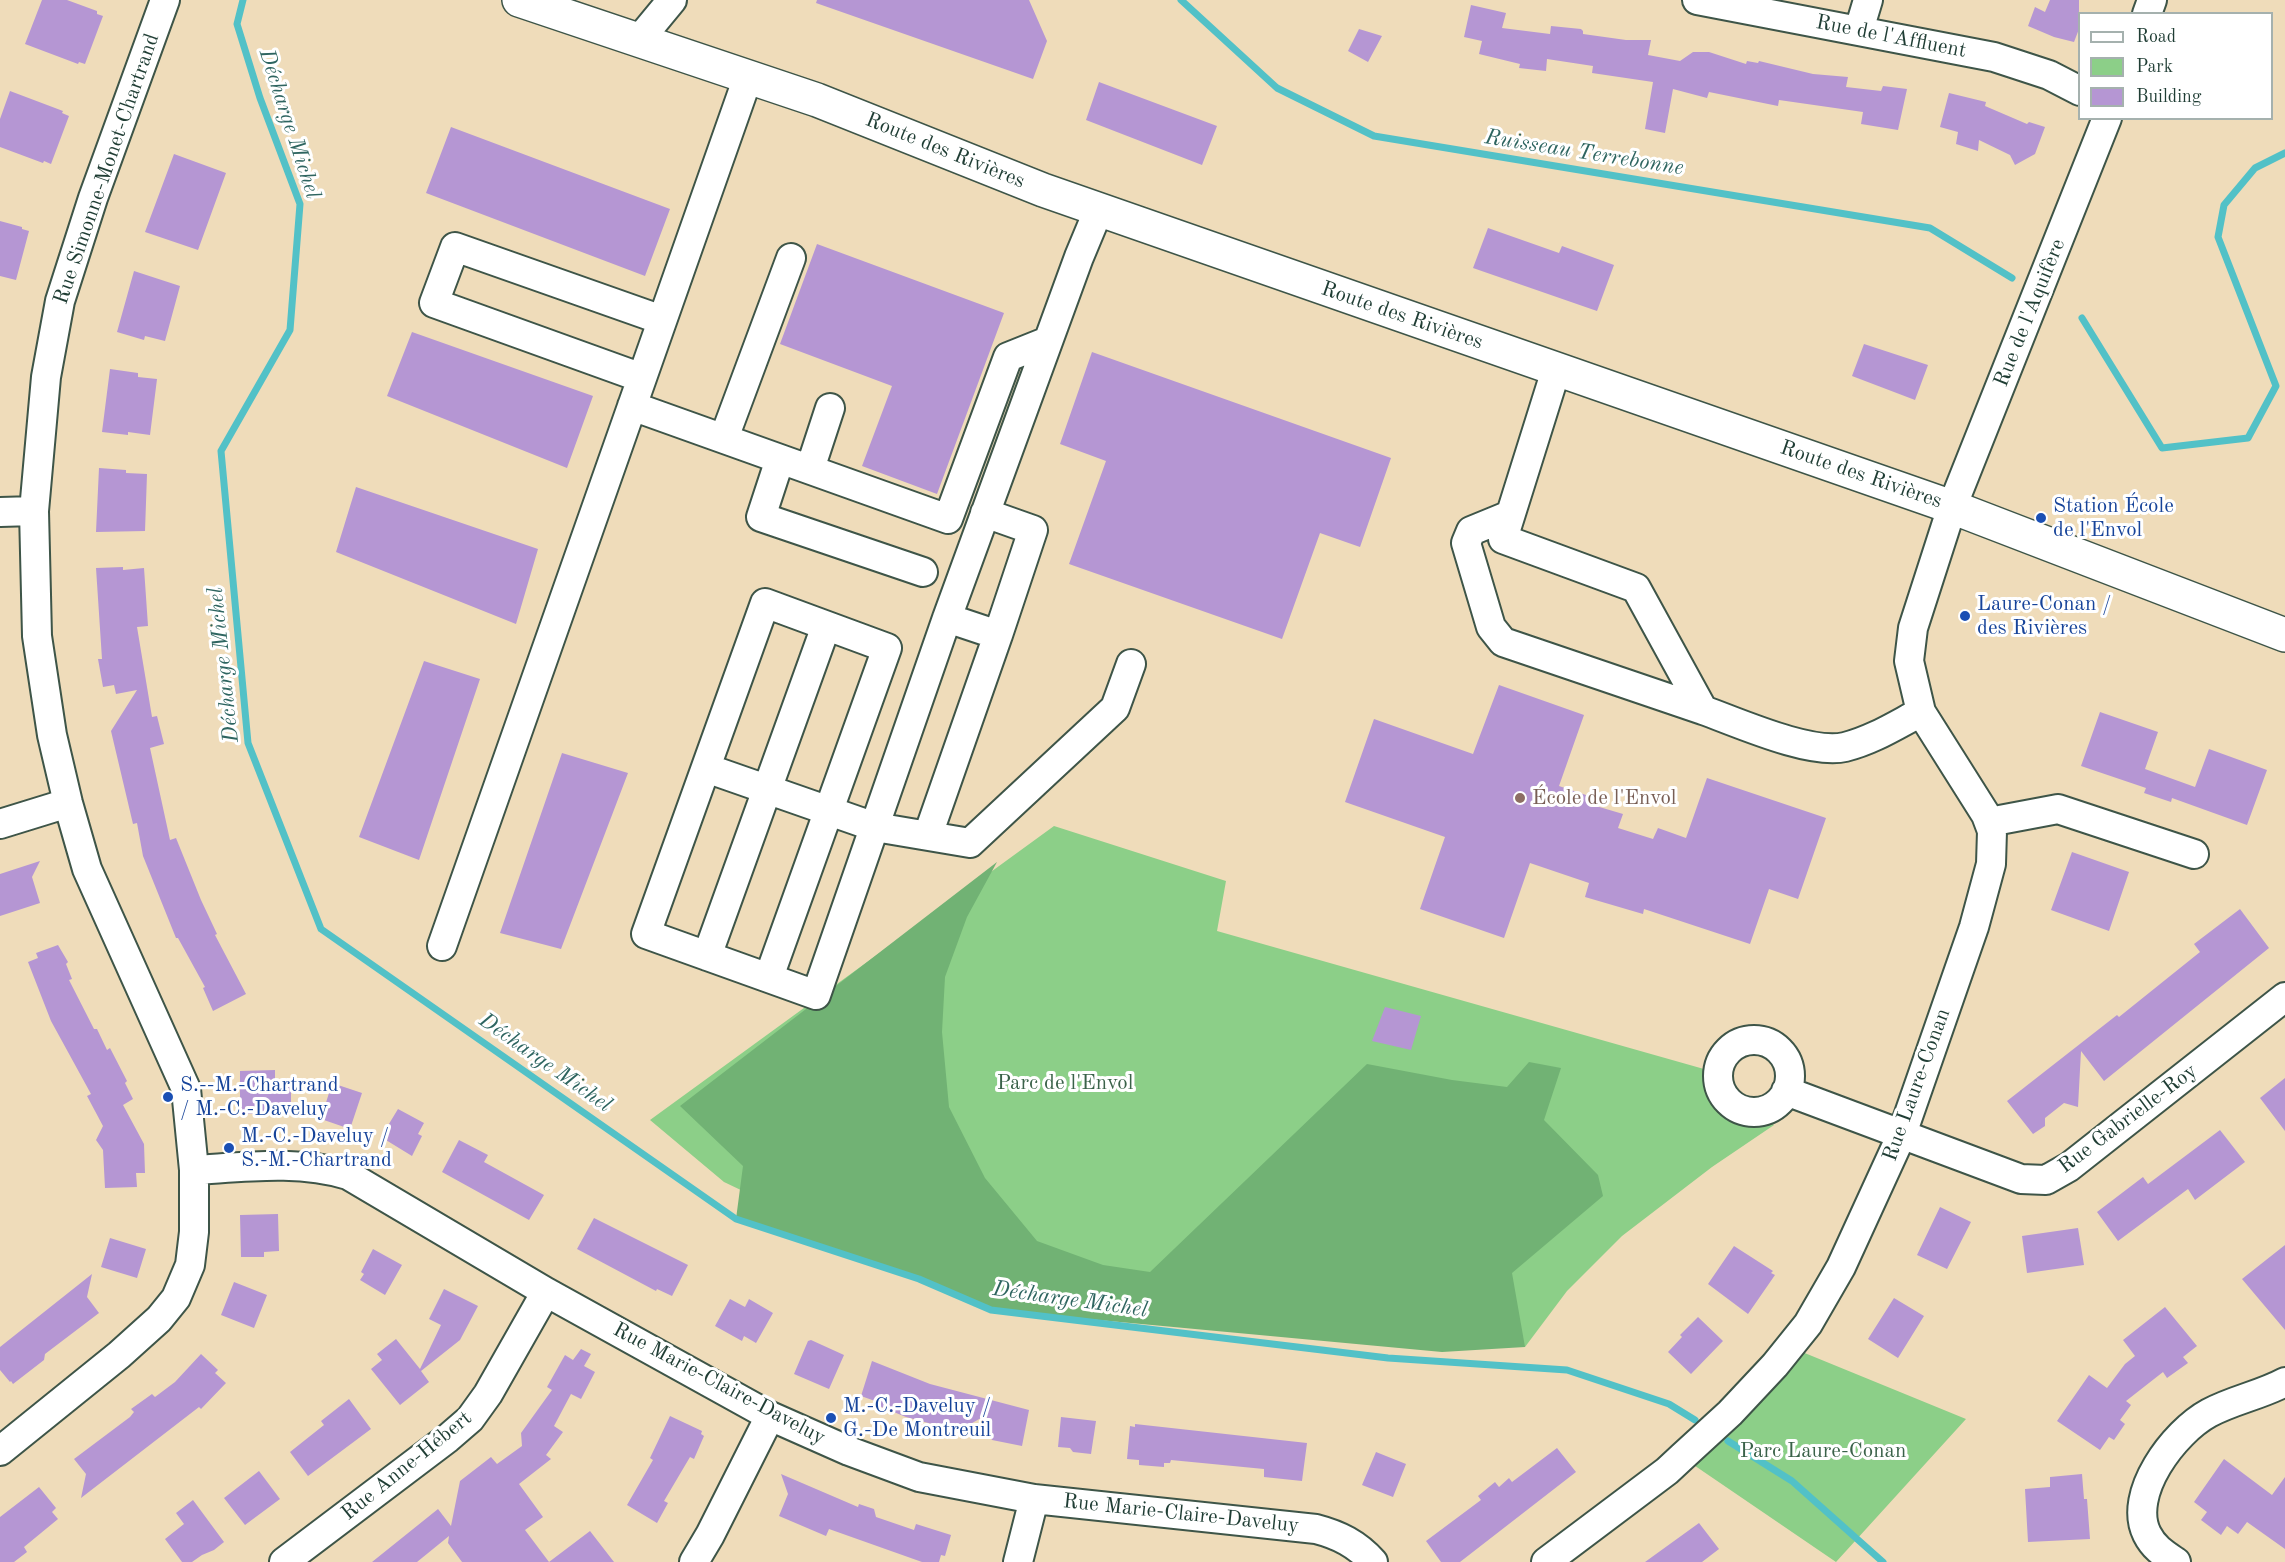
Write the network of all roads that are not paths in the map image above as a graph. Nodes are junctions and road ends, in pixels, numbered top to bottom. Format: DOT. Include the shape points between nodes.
graph roads {
  1 [pos="165,0"];
  2 [pos="519,0"];
  3 [pos="1697,0"];
  4 [pos="1868,0"];
  5 [pos="658,14"];
  6 [pos="1859,30"];
  7 [pos="748,77"];
  8 [pos="2078,90"];
  9 [pos="2106,120"];
  10 [pos="1099,209"];
  11 [pos="791,258"];
  12 [pos="662,320"];
  13 [pos="1048,341"];
  14 [pos="1556,370"];
  15 [pos="642,378"];
  16 [pos="632,406"];
  17 [pos="830,408"];
  18 [pos="723,438"];
  19 [pos="780,459"];
  20 [pos="810,469"];
  21 [pos="1952,507"];
  22 [pos="34,511"];
  23 [pos="0,512"];
  24 [pos="985,513"];
  25 [pos="1510,515"];
  26 [pos="923,572"];
  27 [pos="947,618"];
  28 [pos="826,626"];
  29 [pos="998,635"];
  30 [pos="2285,635"];
  31 [pos="1131,664"];
  32 [pos="1703,710"];
  33 [pos="1921,712"];
  34 [pos="706,768"];
  35 [pos="767,788"];
  36 [pos="68,802"];
  37 [pos="829,810"];
  38 [pos="1989,822"];
  39 [pos="0,824"];
  40 [pos="875,827"];
  41 [pos="928,835"];
  42 [pos="2194,854"];
  43 [pos="442,946"];
  44 [pos="707,956"];
  45 [pos="769,977"];
  46 [pos="2285,997"];
  47 [pos="1786,1091"];
  48 [pos="1902,1134"];
  49 [pos="194,1170"];
  50 [pos="546,1292"];
  51 [pos="2285,1382"];
  52 [pos="770,1416"];
  53 [pos="0,1451"];
  54 [pos="1034,1499"];
  55 [pos="284,1562"];
  56 [pos="694,1562"];
  57 [pos="1018,1562"];
  58 [pos="1372,1562"];
  59 [pos="1546,1562"];
  60 [pos="2176,1562"];
  1 -- 22 [label="street, Rue Simonne-Monet-Chartrand" via="60,301 46,377"];
  2 -- 5 [label="main road, Route des Rivières"];
  3 -- 6 [label="street, Rue de l'Affluent"];
  4 -- 6 [label="street"];
  5 -- 7 [label="main road, Route des Rivières"];
  6 -- 8 [label="street, Rue de l'Affluent" via="1994,57 2049,75"];
  7 -- 10 [label="main road, Route des Rivières"];
  7 -- 12 [label="street"];
  9 -- 21 [label="street, Rue de l'Aquifère"];
  10 -- 13 [label="street"];
  10 -- 14 [label="main road, Route des Rivières"];
  11 -- 18 [label="street"];
  12 -- 15 [label="street"];
  12 -- 15 [label="street" via="455,247 434,303"];
  13 -- 20 [label="street" via="1008,357 948,519"];
  13 -- 24 [label="street"];
  14 -- 21 [label="main road, Route des Rivières"];
  14 -- 25 [label="street"];
  15 -- 16 [label="street"];
  16 -- 18 [label="street"];
  16 -- 43 [label="street"];
  17 -- 20 [label="street"];
  18 -- 19 [label="street"];
  19 -- 20 [label="street"];
  19 -- 26 [label="street" via="761,517"];
  21 -- 30 [label="main road, Route des Rivières"];
  21 -- 33 [label="street, Rue Laure-Conan" via="1913,628 1909,661"];
  22 -- 23 [label="street"];
  22 -- 36 [label="street, Rue Simonne-Monet-Chartrand" via="38,636 52,735"];
  24 -- 27 [label="street"];
  24 -- 29 [label="street" via="1034,530"];
  25 -- 32 [label="street" via="1503,539 1636,588"];
  25 -- 32 [label="street" via="1471,531 1467,543 1491,627 1503,642"];
  27 -- 29 [label="street"];
  27 -- 40 [label="street"];
  28 -- 34 [label="street" via="765,603"];
  28 -- 35 [label="street"];
  28 -- 37 [label="street" via="887,648"];
  29 -- 41 [label="street"];
  31 -- 41 [label="street" via="1115,708 970,843"];
  32 -- 33 [label="street" via="1808,747 1843,748 1876,737"];
  33 -- 38 [label="street, Rue Laure-Conan"];
  34 -- 35 [label="street"];
  34 -- 44 [label="street" via="646,934"];
  35 -- 37 [label="street"];
  35 -- 44 [label="street"];
  36 -- 39 [label="street"];
  36 -- 49 [label="street, Rue Simonne-Monet-Chartrand" via="87,869 186,1089"];
  37 -- 40 [label="street"];
  37 -- 45 [label="street"];
  38 -- 42 [label="street" via="2058,809"];
  38 -- 48 [label="street, Rue Laure-Conan" via="1991,864 1977,916"];
  40 -- 41 [label="street"];
  40 -- 45 [label="street" via="816,995"];
  44 -- 45 [label="street"];
  46 -- 48 [label="street, Rue Gabrielle-Roy" via="2069,1167 2046,1180 2021,1179"];
  47 -- 48 [label="street, Rue Gabrielle-Roy"];
  48 -- 59 [label="street, Rue Laure-Conan" via="1841,1267 1808,1324 1775,1365 1667,1471"];
  49 -- 50 [label="street, Rue Marie-Claire-Daveluy" via="299,1165 348,1175"];
  49 -- 53 [label="street, Rue Simonne-Monet-Chartrand" via="190,1265 176,1298 119,1355"];
  50 -- 52 [label="street, Rue Marie-Claire-Daveluy"];
  50 -- 55 [label="street, Rue Anne-Hébert" via="470,1419"];
  51 -- 60 [label="street" via="2209,1413 2187,1429 2158,1464 2146,1488 2141,1511 2146,1533 2156,1549"];
  52 -- 54 [label="street, Rue Marie-Claire-Daveluy" via="920,1477"];
  52 -- 56 [label="street"];
  54 -- 57 [label="street"];
  54 -- 58 [label="street, Rue Marie-Claire-Daveluy" via="1316,1528 1339,1535"];
}
